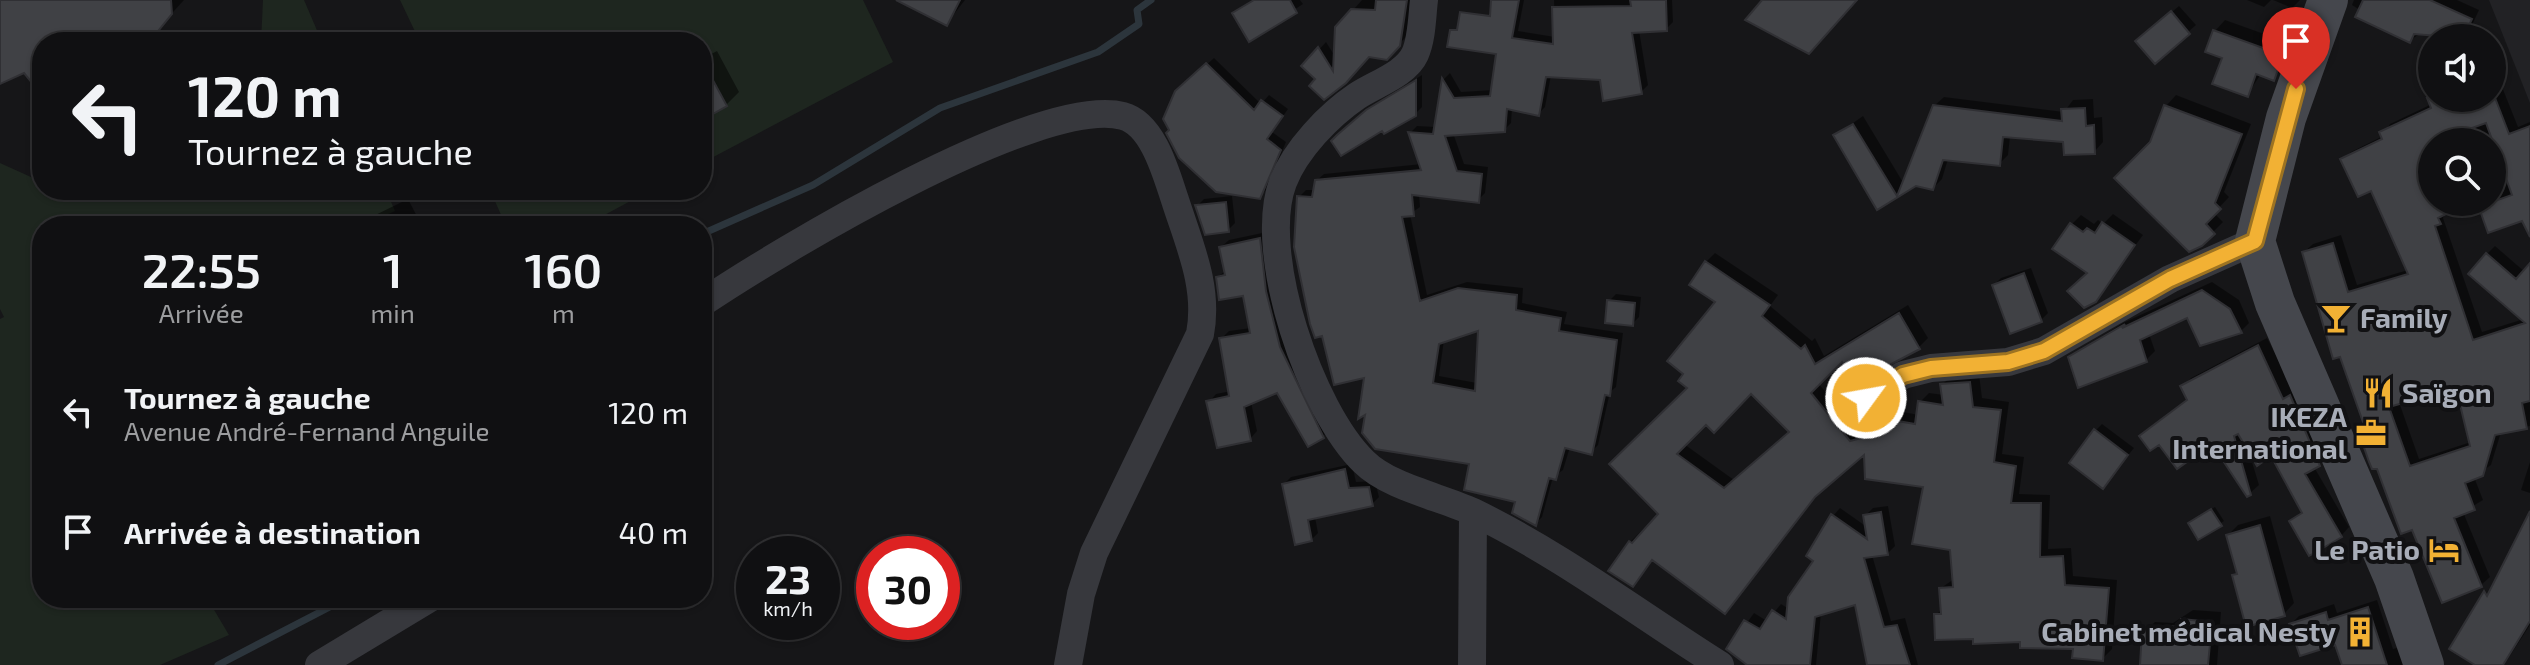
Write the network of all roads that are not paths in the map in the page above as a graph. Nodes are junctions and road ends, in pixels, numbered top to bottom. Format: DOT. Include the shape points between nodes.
graph roads {
  1 [pos="1424,0"];
  2 [pos="2328,0"];
  3 [pos="2255,241"];
  4 [pos="712,297"];
  5 [pos="1866,398"];
  6 [pos="1473,512"];
  7 [pos="413,608"];
  8 [pos="319,665"];
  9 [pos="1068,665"];
  10 [pos="1472,665"];
  11 [pos="1720,665"];
  12 [pos="2424,665"];
  1 -- 6 [label="street" via="1416,53 1409,63 1354,98 1306,144 1293,164 1279,197 1276,258 1302,360 1350,445 1380,475"];
  2 -- 3 [label="main road" via="2286,118"];
  3 -- 5 [label="street" via="2170,279 2044,351 2008,362 1903,375"];
  3 -- 12 [label="main road" via="2275,303 2394,578"];
  4 -- 9 [label="street" via="835,220 1017,135 1095,114 1124,116 1145,128 1173,193 1205,309 1200,334 1094,553"];
  6 -- 10 [label="street"];
  6 -- 11 [label="street"];
  7 -- 8 [label="street"];
}
